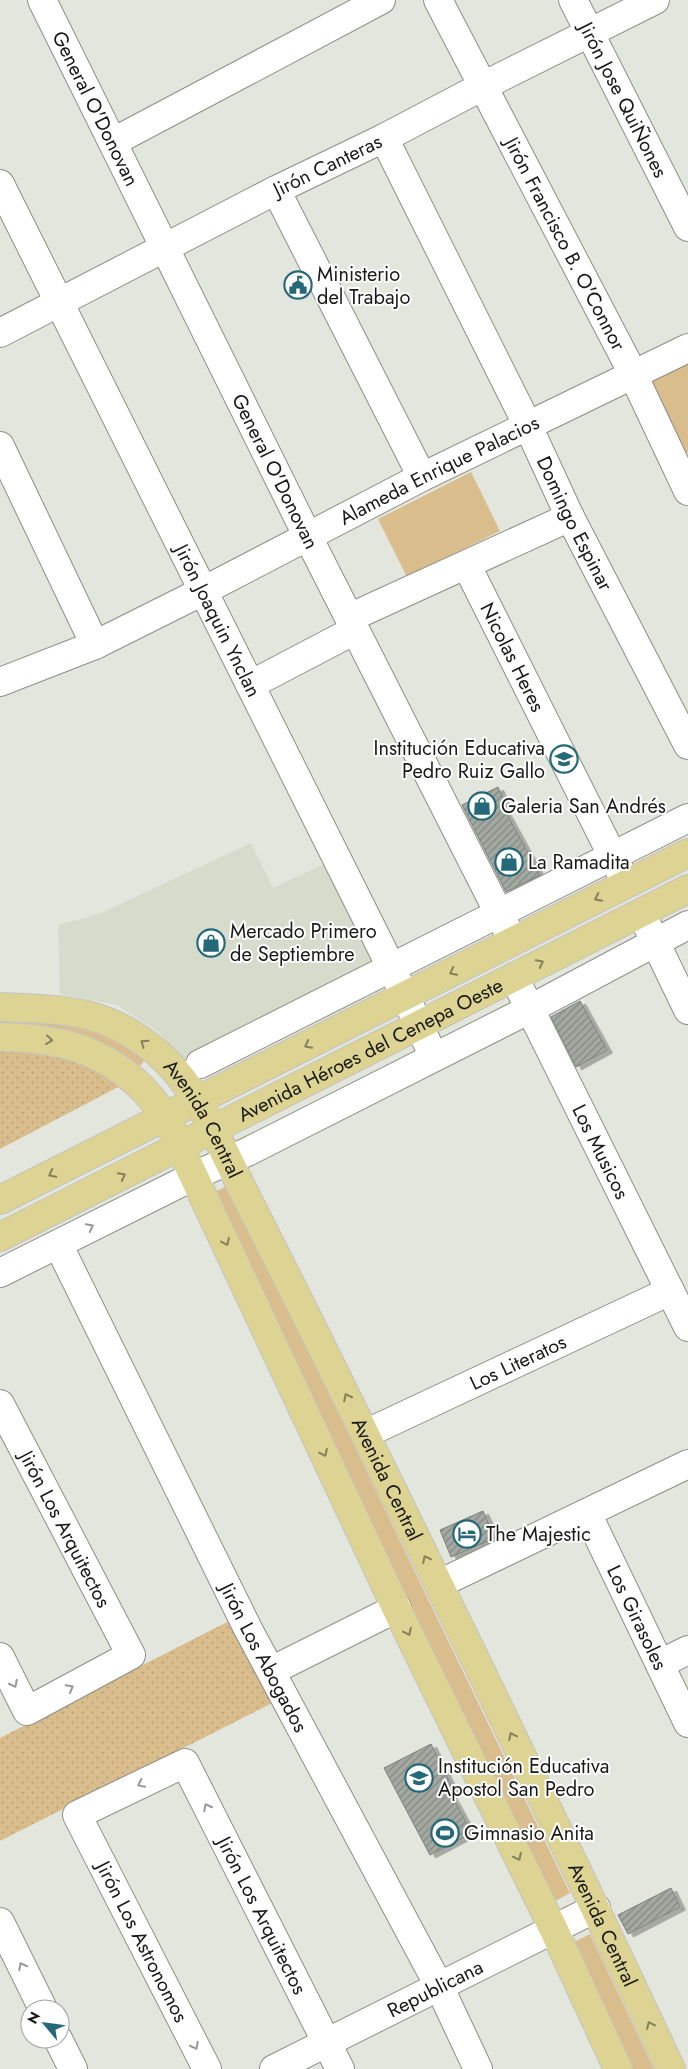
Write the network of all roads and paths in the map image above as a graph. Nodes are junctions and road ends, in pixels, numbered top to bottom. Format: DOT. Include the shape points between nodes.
graph roads {
  1 [pos="42,0"];
  2 [pos="381,0"];
  3 [pos="438,0"];
  4 [pos="573,0"];
  5 [pos="655,0"];
  6 [pos="589,32"];
  7 [pos="483,86"];
  8 [pos="384,138"];
  9 [pos="113,142"];
  10 [pos="0,184"];
  11 [pos="276,190"];
  12 [pos="688,227"];
  13 [pos="166,248"];
  14 [pos="60,303"];
  15 [pos="0,333"];
  16 [pos="688,348"];
  17 [pos="633,376"];
  18 [pos="528,426"];
  19 [pos="0,446"];
  20 [pos="684,473"];
  21 [pos="422,477"];
  22 [pos="570,518"];
  23 [pos="308,537"];
  24 [pos="467,566"];
  25 [pos="203,591"];
  26 [pos="352,624"];
  27 [pos="95,644"];
  28 [pos="0,682"];
  29 [pos="250,685"];
  30 [pos="688,745"];
  31 [pos="688,818"];
  32 [pos="688,852"];
  33 [pos="612,857"];
  34 [pos="626,884"];
  35 [pos="688,889"];
  36 [pos="642,913"];
  37 [pos="499,914"];
  38 [pos="688,925"];
  39 [pos="513,941"];
  40 [pos="655,942"];
  41 [pos="391,967"];
  42 [pos="514,976"];
  43 [pos="405,996"];
  44 [pos="0,1007"];
  45 [pos="530,1009"];
  46 [pos="688,1010"];
  47 [pos="418,1025"];
  48 [pos="0,1037"];
  49 [pos="434,1057"];
  50 [pos="200,1064"];
  51 [pos="197,1102"];
  52 [pos="166,1117"];
  53 [pos="213,1130"];
  54 [pos="180,1146"];
  55 [pos="229,1161"];
  56 [pos="194,1176"];
  57 [pos="0,1200"];
  58 [pos="0,1237"];
  59 [pos="58,1244"];
  60 [pos="0,1273"];
  61 [pos="670,1291"];
  62 [pos="688,1327"];
  63 [pos="0,1404"];
  64 [pos="365,1434"];
  65 [pos="688,1464"];
  66 [pos="587,1513"];
  67 [pos="439,1584"];
  68 [pos="397,1608"];
  69 [pos="688,1650"];
  70 [pos="0,1657"];
  71 [pos="660,1664"];
  72 [pos="271,1671"];
  73 [pos="688,1723"];
  74 [pos="77,1815"];
  75 [pos="596,1908"];
  76 [pos="0,1922"];
  77 [pos="553,1928"];
  78 [pos="439,1986"];
  79 [pos="38,1999"];
  80 [pos="327,2043"];
  81 [pos="63,2049"];
  82 [pos="73,2069"];
  83 [pos="207,2069"];
  84 [pos="274,2069"];
  85 [pos="340,2069"];
  86 [pos="478,2069"];
  87 [pos="618,2069"];
  88 [pos="671,2069"];
  1 -- 9 [label="street, General O'Donovan"];
  2 -- 9 [label="street"];
  3 -- 7 [label="street, Jirón Francisco B. O'Connor"];
  4 -- 6 [label="street, Jirón Jose QuiÑones"];
  5 -- 6 [label="street, Jirón Canteras"];
  6 -- 7 [label="street, Jirón Canteras"];
  6 -- 12 [label="street, Jirón Jose QuiÑones"];
  7 -- 8 [label="street, Jirón Canteras"];
  7 -- 17 [label="street, Jirón Francisco B. O'Connor"];
  8 -- 11 [label="street, Jirón Canteras"];
  8 -- 18 [label="street, Domingo Espinar"];
  9 -- 13 [label="street, General O'Donovan"];
  10 -- 14 [label="street, Jirón Joaquin Ynclan"];
  11 -- 13 [label="street, Jirón Canteras"];
  11 -- 21 [label="street"];
  13 -- 14 [label="street, Jirón Canteras"];
  13 -- 23 [label="street, General O'Donovan"];
  14 -- 15 [label="street, Jirón Canteras"];
  14 -- 25 [label="street, Jirón Joaquin Ynclan"];
  16 -- 17 [label="street, Alameda Enrique Palacios"];
  17 -- 18 [label="street, Alameda Enrique Palacios"];
  17 -- 20 [label="street, Jirón Francisco B. O'Connor"];
  18 -- 21 [label="street, Alameda Enrique Palacios"];
  18 -- 22 [label="street, Domingo Espinar"];
  19 -- 27 [label="street"];
  21 -- 23 [label="street, Alameda Enrique Palacios"];
  22 -- 24 [label="street"];
  22 -- 30 [label="street, Domingo Espinar"];
  23 -- 25 [label="street, Alameda Enrique Palacios"];
  23 -- 26 [label="street, General O'Donovan"];
  24 -- 26 [label="street"];
  24 -- 33 [label="street, Nicolas Heres"];
  25 -- 27 [label="street, Alameda Enrique Palacios"];
  25 -- 29 [label="street, Jirón Joaquin Ynclan"];
  26 -- 29 [label="street"];
  26 -- 37 [label="street, General O'Donovan"];
  27 -- 28 [label="street, Alameda Enrique Palacios"];
  29 -- 41 [label="street, Jirón Joaquin Ynclan"];
  31 -- 33 [label="street"];
  32 -- 34 [label="main road, Avenida Héroes del Cenepa Oeste"];
  33 -- 34 [label="street, Nicolas Heres"];
  33 -- 37 [label="street"];
  34 -- 39 [label="main road, Avenida Héroes del Cenepa Oeste, one-way"];
  35 -- 36 [label="main road, Avenida Héroes del Cenepa Oeste"];
  36 -- 40 [label="street"];
  42 -- 36 [label="main road, Avenida Héroes del Cenepa Oeste, one-way"];
  37 -- 39 [label="street, General O'Donovan"];
  37 -- 41 [label="street"];
  38 -- 40 [label="street"];
  39 -- 43 [label="main road, Avenida Héroes del Cenepa Oeste, one-way"];
  40 -- 45 [label="street"];
  40 -- 46 [label="street"];
  41 -- 43 [label="street, Jirón Joaquin Ynclan"];
  41 -- 50 [label="street"];
  42 -- 45 [label="street, Los Musicos"];
  42 -- 47 [label="main road, Avenida Héroes del Cenepa Oeste"];
  43 -- 47 [label="street, Jirón Joaquin Ynclan"];
  43 -- 51 [label="main road, Avenida Héroes del Cenepa Oeste, one-way"];
  51 -- 44 [label="main road, Avenida Central, one-way" via="179,1076 155,1051 120,1027 90,1014"];
  45 -- 49 [label="street"];
  45 -- 61 [label="street, Los Musicos"];
  47 -- 49 [label="street, Jirón Joaquin Ynclan"];
  47 -- 53 [label="main road, Avenida Héroes del Cenepa Oeste"];
  48 -- 52 [label="main road, Avenida Central, one-way" via="60,1041 92,1053 143,1088"];
  49 -- 55 [label="street"];
  51 -- 52 [label="main road, Avenida Héroes del Cenepa Oeste"];
  51 -- 53 [label="main road, Avenida Central"];
  52 -- 54 [label="main road, Avenida Central"];
  52 -- 57 [label="main road, Avenida Héroes del Cenepa Oeste, one-way"];
  53 -- 54 [label="main road, Avenida Héroes del Cenepa Oeste"];
  53 -- 55 [label="main road, Avenida Central"];
  54 -- 56 [label="main road, Avenida Central"];
  58 -- 54 [label="main road, Avenida Héroes del Cenepa Oeste, one-way"];
  55 -- 56 [label="street"];
  64 -- 55 [label="main road, Avenida Central, one-way"];
  59 -- 56 [label="street, one-way"];
  56 -- 68 [label="main road, Avenida Central, one-way"];
  59 -- 60 [label="street"];
  59 -- 72 [label="street, Jirón Los Abogados"];
  61 -- 62 [label="street, Los Musicos"];
  61 -- 64 [label="street, Los Literatos"];
  70 -- 63 [label="street, Jirón Los Arquitectos, one-way" via="27,1711 131,1655"];
  67 -- 64 [label="main road, Avenida Central, one-way"];
  65 -- 66 [label="street"];
  66 -- 67 [label="street"];
  66 -- 71 [label="street, Los Girasoles"];
  75 -- 67 [label="main road, Avenida Central, one-way"];
  68 -- 72 [label="street"];
  68 -- 77 [label="main road, Avenida Central, one-way"];
  69 -- 71 [label="street"];
  71 -- 73 [label="street, Los Girasoles"];
  72 -- 78 [label="street, Jirón Los Abogados"];
  80 -- 74 [label="street, Jirón Los Arquitectos, one-way" via="184,1763"];
  74 -- 83 [label="street, Jirón Los Astronomos, one-way"];
  75 -- 77 [label="street, Republicana"];
  88 -- 75 [label="main road, Avenida Central, one-way"];
  79 -- 76 [label="street, one-way"];
  77 -- 78 [label="street, Republicana"];
  77 -- 87 [label="main road, Avenida Central"];
  78 -- 80 [label="street, Republicana"];
  78 -- 86 [label="street, Jirón Los Abogados"];
  80 -- 84 [label="street, Republicana"];
  80 -- 85 [label="street, Jirón Los Arquitectos"];
  81 -- 82 [label="street"];
}
